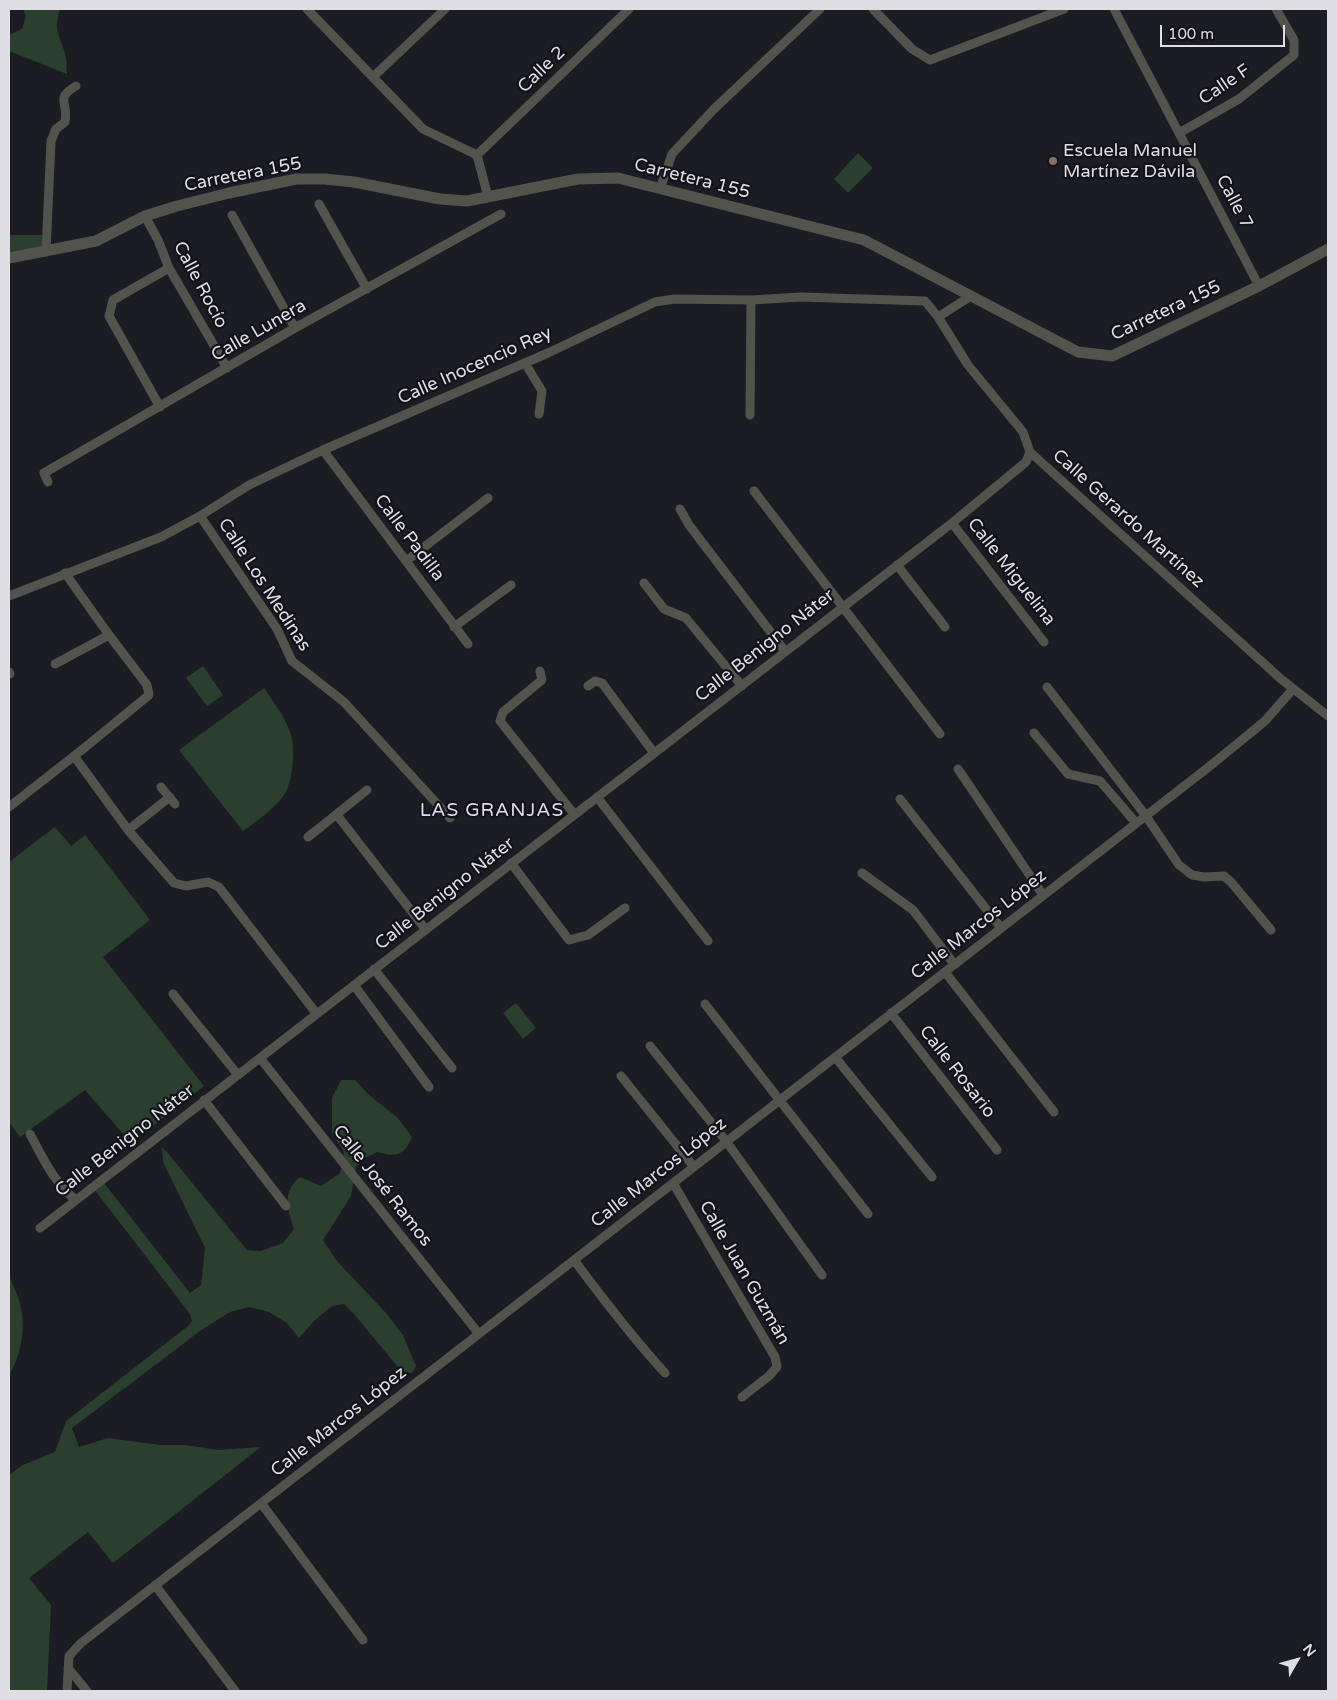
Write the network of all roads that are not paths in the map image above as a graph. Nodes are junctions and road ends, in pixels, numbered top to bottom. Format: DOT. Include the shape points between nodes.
graph roads {
  1 [pos="307,9"];
  2 [pos="445,9"];
  3 [pos="629,9"];
  4 [pos="820,9"];
  5 [pos="874,9"];
  6 [pos="1064,9"];
  7 [pos="1114,9"];
  8 [pos="1276,9"];
  9 [pos="373,77"];
  10 [pos="76,86"];
  11 [pos="1179,133"];
  12 [pos="477,155"];
  13 [pos="660,189"];
  14 [pos="488,197"];
  15 [pos="319,204"];
  16 [pos="501,214"];
  17 [pos="232,215"];
  18 [pos="145,216"];
  19 [pos="1328,249"];
  20 [pos="46,252"];
  21 [pos="9,258"];
  22 [pos="169,268"];
  23 [pos="1259,286"];
  24 [pos="367,289"];
  25 [pos="971,296"];
  26 [pos="751,300"];
  27 [pos="938,317"];
  28 [pos="295,328"];
  29 [pos="525,363"];
  30 [pos="227,368"];
  31 [pos="160,407"];
  32 [pos="539,414"];
  33 [pos="750,415"];
  34 [pos="323,450"];
  35 [pos="1030,452"];
  36 [pos="48,482"];
  37 [pos="754,491"];
  38 [pos="488,498"];
  39 [pos="680,509"];
  40 [pos="200,516"];
  41 [pos="952,522"];
  42 [pos="406,561"];
  43 [pos="897,565"];
  44 [pos="65,573"];
  45 [pos="644,584"];
  46 [pos="511,585"];
  47 [pos="9,596"];
  48 [pos="842,607"];
  49 [pos="454,627"];
  50 [pos="945,627"];
  51 [pos="109,635"];
  52 [pos="1044,642"];
  53 [pos="468,644"];
  54 [pos="785,651"];
  55 [pos="55,664"];
  56 [pos="540,671"];
  57 [pos="588,686"];
  58 [pos="742,686"];
  59 [pos="1047,687"];
  60 [pos="1293,690"];
  61 [pos="1328,716"];
  62 [pos="1034,733"];
  63 [pos="940,734"];
  64 [pos="654,753"];
  65 [pos="74,756"];
  66 [pos="958,770"];
  67 [pos="161,787"];
  68 [pos="367,790"];
  69 [pos="596,797"];
  70 [pos="900,799"];
  71 [pos="9,806"];
  72 [pos="574,814"];
  73 [pos="337,815"];
  74 [pos="1146,816"];
  75 [pos="450,818"];
  76 [pos="1136,823"];
  77 [pos="128,830"];
  78 [pos="308,837"];
  79 [pos="511,863"];
  80 [pos="862,873"];
  81 [pos="1043,895"];
  82 [pos="625,908"];
  83 [pos="1001,928"];
  84 [pos="426,930"];
  85 [pos="1271,930"];
  86 [pos="708,942"];
  87 [pos="954,964"];
  88 [pos="374,969"];
  89 [pos="945,972"];
  90 [pos="354,984"];
  91 [pos="173,994"];
  92 [pos="705,1004"];
  93 [pos="316,1013"];
  94 [pos="891,1013"];
  95 [pos="650,1046"];
  96 [pos="835,1057"];
  97 [pos="260,1058"];
  98 [pos="452,1068"];
  99 [pos="238,1075"];
  100 [pos="621,1076"];
  101 [pos="429,1087"];
  102 [pos="204,1100"];
  103 [pos="780,1100"];
  104 [pos="1054,1112"];
  105 [pos="30,1134"];
  106 [pos="726,1142"];
  107 [pos="997,1150"];
  108 [pos="694,1167"];
  109 [pos="932,1177"];
  110 [pos="673,1183"];
  111 [pos="76,1200"];
  112 [pos="286,1206"];
  113 [pos="868,1214"];
  114 [pos="40,1228"];
  115 [pos="574,1260"];
  116 [pos="822,1275"];
  117 [pos="479,1334"];
  118 [pos="665,1373"];
  119 [pos="742,1397"];
  120 [pos="261,1503"];
  121 [pos="155,1585"];
  122 [pos="363,1640"];
  123 [pos="68,1668"];
  124 [pos="67,1691"];
  125 [pos="88,1691"];
  126 [pos="235,1691"];
  1 -- 9 [label="street"];
  2 -- 9 [label="street"];
  3 -- 12 [label="street, Calle 2"];
  4 -- 13 [label="street" via="714,109 672,154"];
  5 -- 6 [label="street" via="912,49 930,60"];
  7 -- 11 [label="street, Calle 7"];
  8 -- 11 [label="street, Calle F" via="1294,40 1294,55 1239,99"];
  9 -- 12 [label="street" via="423,129"];
  10 -- 20 [label="street" via="66,92 63,100 65,122 51,141"];
  11 -- 23 [label="street, Calle 7"];
  12 -- 14 [label="street"];
  13 -- 14 [label="street, Carretera 155" via="618,178 597,177"];
  13 -- 25 [label="street, Carretera 155" via="864,240"];
  14 -- 18 [label="street, Carretera 155" via="467,201 440,199 354,182 296,179"];
  15 -- 24 [label="street"];
  16 -- 24 [label="street, Calle Lunera"];
  17 -- 28 [label="street"];
  18 -- 20 [label="street, Carretera 155" via="96,241"];
  18 -- 22 [label="street, Calle Rocío"];
  19 -- 23 [label="street, Carretera 155"];
  20 -- 21 [label="street, Carretera 155"];
  22 -- 30 [label="street, Calle Rocío"];
  22 -- 31 [label="street" via="113,300 109,316"];
  23 -- 25 [label="street, Carretera 155" via="1112,356 1078,352"];
  24 -- 28 [label="street, Calle Lunera"];
  25 -- 27 [label="street"];
  26 -- 27 [label="street, Calle Inocencio Rey" via="925,301"];
  26 -- 29 [label="street, Calle Inocencio Rey" via="674,299 655,302"];
  26 -- 33 [label="street"];
  27 -- 35 [label="street, Calle Gerardo Martínez" via="968,365 1023,432"];
  28 -- 30 [label="street, Calle Lunera"];
  29 -- 32 [label="street" via="542,392"];
  29 -- 34 [label="street, Calle Inocencio Rey"];
  30 -- 31 [label="street, Calle Lunera"];
  31 -- 36 [label="street, Calle Lunera" via="44,473"];
  34 -- 40 [label="street, Calle Inocencio Rey" via="250,485"];
  34 -- 42 [label="street, Calle Padilla"];
  35 -- 41 [label="street, Calle Benigno Náter" via="1026,462"];
  35 -- 60 [label="street, Calle Gerardo Martínez"];
  37 -- 48 [label="street"];
  38 -- 42 [label="street"];
  39 -- 54 [label="street"];
  40 -- 44 [label="street, Calle Inocencio Rey" via="161,538"];
  40 -- 75 [label="street, Calle Los Medinas" via="278,629 292,661 344,702"];
  41 -- 43 [label="street, Calle Benigno Náter"];
  41 -- 52 [label="street, Calle Miguelina"];
  42 -- 49 [label="street, Calle Padilla"];
  43 -- 48 [label="street, Calle Benigno Náter"];
  43 -- 50 [label="street"];
  44 -- 47 [label="street, Calle Inocencio Rey"];
  44 -- 51 [label="street"];
  45 -- 58 [label="street" via="664,609 686,618"];
  46 -- 49 [label="street"];
  48 -- 54 [label="street, Calle Benigno Náter"];
  48 -- 63 [label="street"];
  49 -- 53 [label="street, Calle Padilla"];
  51 -- 55 [label="street"];
  51 -- 65 [label="street" via="147,685 149,694"];
  54 -- 58 [label="street, Calle Benigno Náter"];
  56 -- 72 [label="street" via="542,680 502,712 500,721"];
  57 -- 64 [label="street" via="595,681 602,683"];
  58 -- 64 [label="street, Calle Benigno Náter"];
  59 -- 74 [label="street"];
  60 -- 61 [label="street, Calle Gerardo Martínez"];
  60 -- 74 [label="street, Calle Marcos López" via="1265,721"];
  62 -- 76 [label="street" via="1068,774 1100,781"];
  64 -- 69 [label="street, Calle Benigno Náter"];
  65 -- 71 [label="street"];
  65 -- 77 [label="street"];
  66 -- 81 [label="street"];
  67 -- 77 [label="street" via="172,801"];
  68 -- 73 [label="street"];
  69 -- 72 [label="street, Calle Benigno Náter"];
  69 -- 86 [label="street"];
  70 -- 83 [label="street"];
  72 -- 79 [label="street, Calle Benigno Náter"];
  73 -- 78 [label="street"];
  73 -- 84 [label="street"];
  74 -- 76 [label="street, Calle Marcos López"];
  74 -- 85 [label="street" via="1179,864 1192,875 1224,876"];
  76 -- 81 [label="street, Calle Marcos López"];
  77 -- 93 [label="street" via="174,883 186,886 208,882 219,887"];
  79 -- 82 [label="street" via="569,940 588,935"];
  79 -- 84 [label="street, Calle Benigno Náter"];
  80 -- 87 [label="street" via="913,910"];
  81 -- 83 [label="street, Calle Marcos López"];
  83 -- 87 [label="street, Calle Marcos López"];
  84 -- 88 [label="street, Calle Benigno Náter"];
  87 -- 89 [label="street, Calle Marcos López"];
  88 -- 90 [label="street, Calle Benigno Náter"];
  88 -- 98 [label="street"];
  89 -- 94 [label="street, Calle Marcos López"];
  89 -- 104 [label="street"];
  90 -- 93 [label="street, Calle Benigno Náter"];
  90 -- 101 [label="street"];
  91 -- 99 [label="street"];
  92 -- 103 [label="street"];
  93 -- 97 [label="street, Calle Benigno Náter"];
  94 -- 96 [label="street, Calle Marcos López"];
  94 -- 107 [label="street, Calle Rosario"];
  95 -- 106 [label="street"];
  96 -- 103 [label="street, Calle Marcos López"];
  96 -- 109 [label="street"];
  97 -- 99 [label="street, Calle Benigno Náter"];
  97 -- 117 [label="street, Calle José Ramos"];
  99 -- 102 [label="street, Calle Benigno Náter"];
  100 -- 108 [label="street"];
  102 -- 111 [label="street, Calle Benigno Náter"];
  102 -- 112 [label="street"];
  103 -- 106 [label="street, Calle Marcos López"];
  103 -- 113 [label="street"];
  105 -- 111 [label="street" via="57,1182"];
  106 -- 108 [label="street, Calle Marcos López"];
  106 -- 116 [label="street"];
  108 -- 110 [label="street, Calle Marcos López"];
  110 -- 115 [label="street, Calle Marcos López"];
  110 -- 119 [label="street, Calle Juan Guzmán" via="775,1357 777,1366 769,1376"];
  111 -- 114 [label="street, Calle Benigno Náter"];
  115 -- 117 [label="street, Calle Marcos López"];
  115 -- 118 [label="street"];
  117 -- 120 [label="street, Calle Marcos López"];
  120 -- 121 [label="street, Calle Marcos López"];
  120 -- 122 [label="street"];
  121 -- 123 [label="street, Calle Marcos López" via="81,1643 68,1656"];
  121 -- 126 [label="street"];
  123 -- 124 [label="street, Calle Marcos López"];
  123 -- 125 [label="street"];
}
